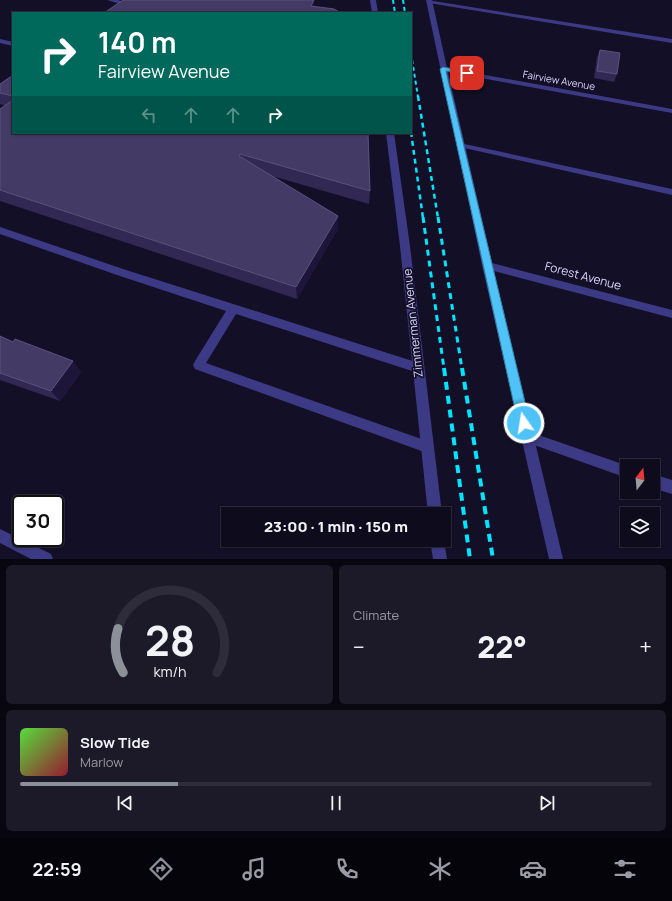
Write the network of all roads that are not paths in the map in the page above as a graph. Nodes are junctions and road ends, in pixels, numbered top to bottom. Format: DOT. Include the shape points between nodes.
graph roads {
  1 [pos="110,0"];
  2 [pos="373,0"];
  3 [pos="429,0"];
  4 [pos="114,10"];
  5 [pos="374,12"];
  6 [pos="0,41"];
  7 [pos="672,41"];
  8 [pos="12,44"];
  9 [pos="443,69"];
  10 [pos="672,111"];
  11 [pos="390,134"];
  12 [pos="460,145"];
  13 [pos="672,192"];
  14 [pos="0,230"];
  15 [pos="487,265"];
  16 [pos="233,309"];
  17 [pos="672,314"];
  18 [pos="418,368"];
  19 [pos="527,437"];
  20 [pos="427,447"];
  21 [pos="620,470"];
  22 [pos="660,483"];
  23 [pos="672,487"];
  24 [pos="434,507"];
  25 [pos="0,536"];
  26 [pos="439,547"];
  27 [pos="46,559"];
  28 [pos="440,559"];
  29 [pos="556,559"];
  1 -- 4 [label="street" via="124,3"];
  2 -- 5 [label="street"];
  3 -- 7 [label="street"];
  3 -- 9 [label="street"];
  6 -- 8 [label="street"];
  9 -- 10 [label="street, Fairview Avenue"];
  9 -- 12 [label="street"];
  11 -- 18 [label="street, Zimmerman Avenue"];
  12 -- 13 [label="street"];
  12 -- 15 [label="street"];
  14 -- 16 [label="street"];
  15 -- 17 [label="street, Forest Avenue"];
  15 -- 19 [label="street"];
  16 -- 18 [label="street"];
  16 -- 20 [label="street" via="199,365"];
  18 -- 20 [label="street, Zimmerman Avenue"];
  19 -- 21 [label="street"];
  19 -- 29 [label="street"];
  20 -- 24 [label="street, Zimmerman Avenue"];
  22 -- 23 [label="street"];
  25 -- 27 [label="street"];
  26 -- 28 [label="street"];
}
